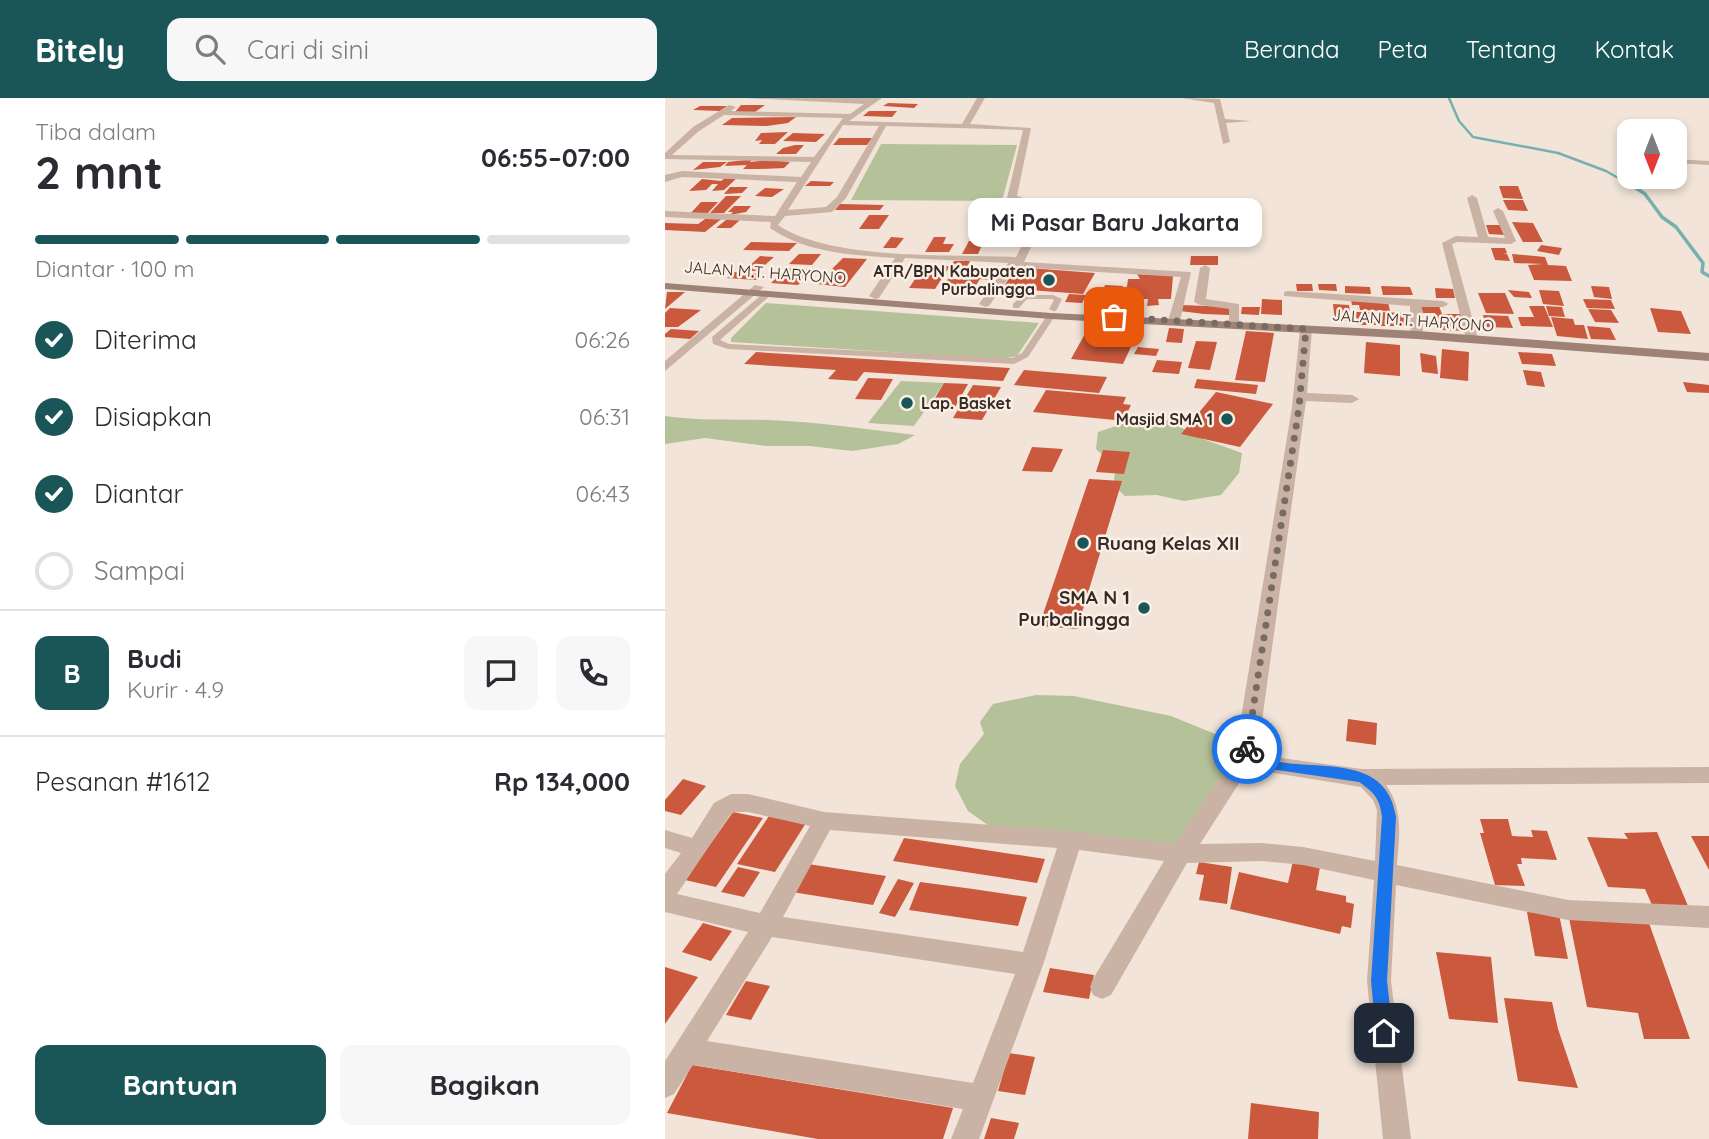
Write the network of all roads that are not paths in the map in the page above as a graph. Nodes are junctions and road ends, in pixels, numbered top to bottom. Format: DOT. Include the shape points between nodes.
graph roads {
  1 [pos="749,98"];
  2 [pos="981,98"];
  3 [pos="1185,98"];
  4 [pos="1218,99"];
  5 [pos="875,100"];
  6 [pos="934,112"];
  7 [pos="722,113"];
  8 [pos="846,120"];
  9 [pos="1221,121"];
  10 [pos="1247,121"];
  11 [pos="897,123"];
  12 [pos="884,124"];
  13 [pos="966,124"];
  14 [pos="1226,142"];
  15 [pos="665,157"];
  16 [pos="678,158"];
  17 [pos="815,160"];
  18 [pos="1687,162"];
  19 [pos="1709,163"];
  20 [pos="668,177"];
  21 [pos="803,180"];
  22 [pos="1472,198"];
  23 [pos="1498,211"];
  24 [pos="665,214"];
  25 [pos="779,216"];
  26 [pos="1484,241"];
  27 [pos="902,255"];
  28 [pos="1014,262"];
  29 [pos="1205,268"];
  30 [pos="665,280"];
  31 [pos="665,286"];
  32 [pos="759,291"];
  33 [pos="1288,294"];
  34 [pos="875,296"];
  35 [pos="1416,303"];
  36 [pos="985,304"];
  37 [pos="1443,304"];
  38 [pos="1052,312"];
  39 [pos="1174,321"];
  40 [pos="1235,324"];
  41 [pos="1306,329"];
  42 [pos="1417,335"];
  43 [pos="1472,339"];
  44 [pos="1709,357"];
  45 [pos="665,368"];
  46 [pos="1301,397"];
  47 [pos="1352,399"];
  48 [pos="1248,753"];
  49 [pos="1709,775"];
  50 [pos="1362,777"];
  51 [pos="824,821"];
  52 [pos="665,839"];
  53 [pos="1071,840"];
  54 [pos="697,849"];
  55 [pos="1181,854"];
  56 [pos="1387,873"];
  57 [pos="665,892"];
  58 [pos="665,902"];
  59 [pos="1709,917"];
  60 [pos="766,925"];
  61 [pos="1031,965"];
  62 [pos="1102,987"];
  63 [pos="687,1051"];
  64 [pos="665,1085"];
  65 [pos="979,1098"];
  66 [pos="965,1139"];
  67 [pos="1397,1139"];
  1 -- 5 [label="street"];
  1 -- 7 [label="street"];
  2 -- 13 [label="street"];
  3 -- 4 [label="street"];
  4 -- 9 [label="street"];
  5 -- 8 [label="street"];
  6 -- 11 [label="street" via="928,121"];
  7 -- 8 [label="street"];
  7 -- 15 [label="street"];
  8 -- 12 [label="street"];
  8 -- 17 [label="street"];
  9 -- 10 [label="street"];
  9 -- 14 [label="street"];
  11 -- 12 [label="street"];
  11 -- 13 [label="street"];
  12 -- 25 [label="street" via="841,198 829,210"];
  13 -- 28 [label="street" via="1029,129 1012,198 1033,202 1036,207 1024,254"];
  15 -- 16 [label="street"];
  16 -- 17 [label="street"];
  16 -- 20 [label="street"];
  17 -- 21 [label="street"];
  18 -- 19 [label="lane"];
  20 -- 21 [label="street"];
  21 -- 25 [label="street"];
  22 -- 26 [label="street"];
  23 -- 26 [label="street" via="1511,241"];
  24 -- 25 [label="street"];
  25 -- 27 [label="street" via="774,228 813,243"];
  26 -- 43 [label="street" via="1452,239 1447,243"];
  27 -- 28 [label="street"];
  27 -- 34 [label="street"];
  28 -- 36 [label="street"];
  28 -- 39 [label="street" via="1187,274"];
  29 -- 40 [label="street" via="1200,302 1233,305"];
  30 -- 32 [label="main road, JALAN M.T. HARYONO"];
  31 -- 32 [label="main road, JALAN M.T. HARYONO"];
  32 -- 34 [label="main road, JALAN M.T. HARYONO"];
  32 -- 38 [label="main road, JALAN M.T. HARYONO"];
  32 -- 38 [label="lane" via="716,342 1006,361 1025,355"];
  32 -- 45 [label="street"];
  33 -- 35 [label="street"];
  34 -- 36 [label="main road, JALAN M.T. HARYONO"];
  35 -- 37 [label="street"];
  35 -- 42 [label="street"];
  36 -- 38 [label="main road, JALAN M.T. HARYONO"];
  38 -- 39 [label="main road, JALAN M.T. HARYONO"];
  39 -- 40 [label="main road, JALAN M.T. HARYONO"];
  40 -- 41 [label="main road, JALAN M.T. HARYONO"];
  41 -- 42 [label="main road, JALAN M.T. HARYONO"];
  41 -- 46 [label="street"];
  42 -- 43 [label="main road, JALAN M.T. HARYONO"];
  43 -- 44 [label="main road, JALAN M.T. HARYONO"];
  46 -- 47 [label="street"];
  46 -- 48 [label="street"];
  48 -- 50 [label="street" via="1262,763"];
  48 -- 55 [label="street"];
  49 -- 50 [label="street"];
  50 -- 56 [label="street" via="1387,801"];
  51 -- 53 [label="street"];
  51 -- 54 [label="street" via="731,803 722,809"];
  51 -- 60 [label="street"];
  52 -- 54 [label="street"];
  53 -- 55 [label="street"];
  53 -- 61 [label="street"];
  54 -- 57 [label="street"];
  55 -- 56 [label="street" via="1261,852"];
  55 -- 62 [label="street"];
  56 -- 59 [label="street" via="1568,910"];
  56 -- 67 [label="street" via="1379,981"];
  58 -- 60 [label="street"];
  60 -- 61 [label="street"];
  60 -- 63 [label="street"];
  61 -- 65 [label="street"];
  63 -- 64 [label="street"];
  63 -- 65 [label="street"];
  65 -- 66 [label="street"];
}
